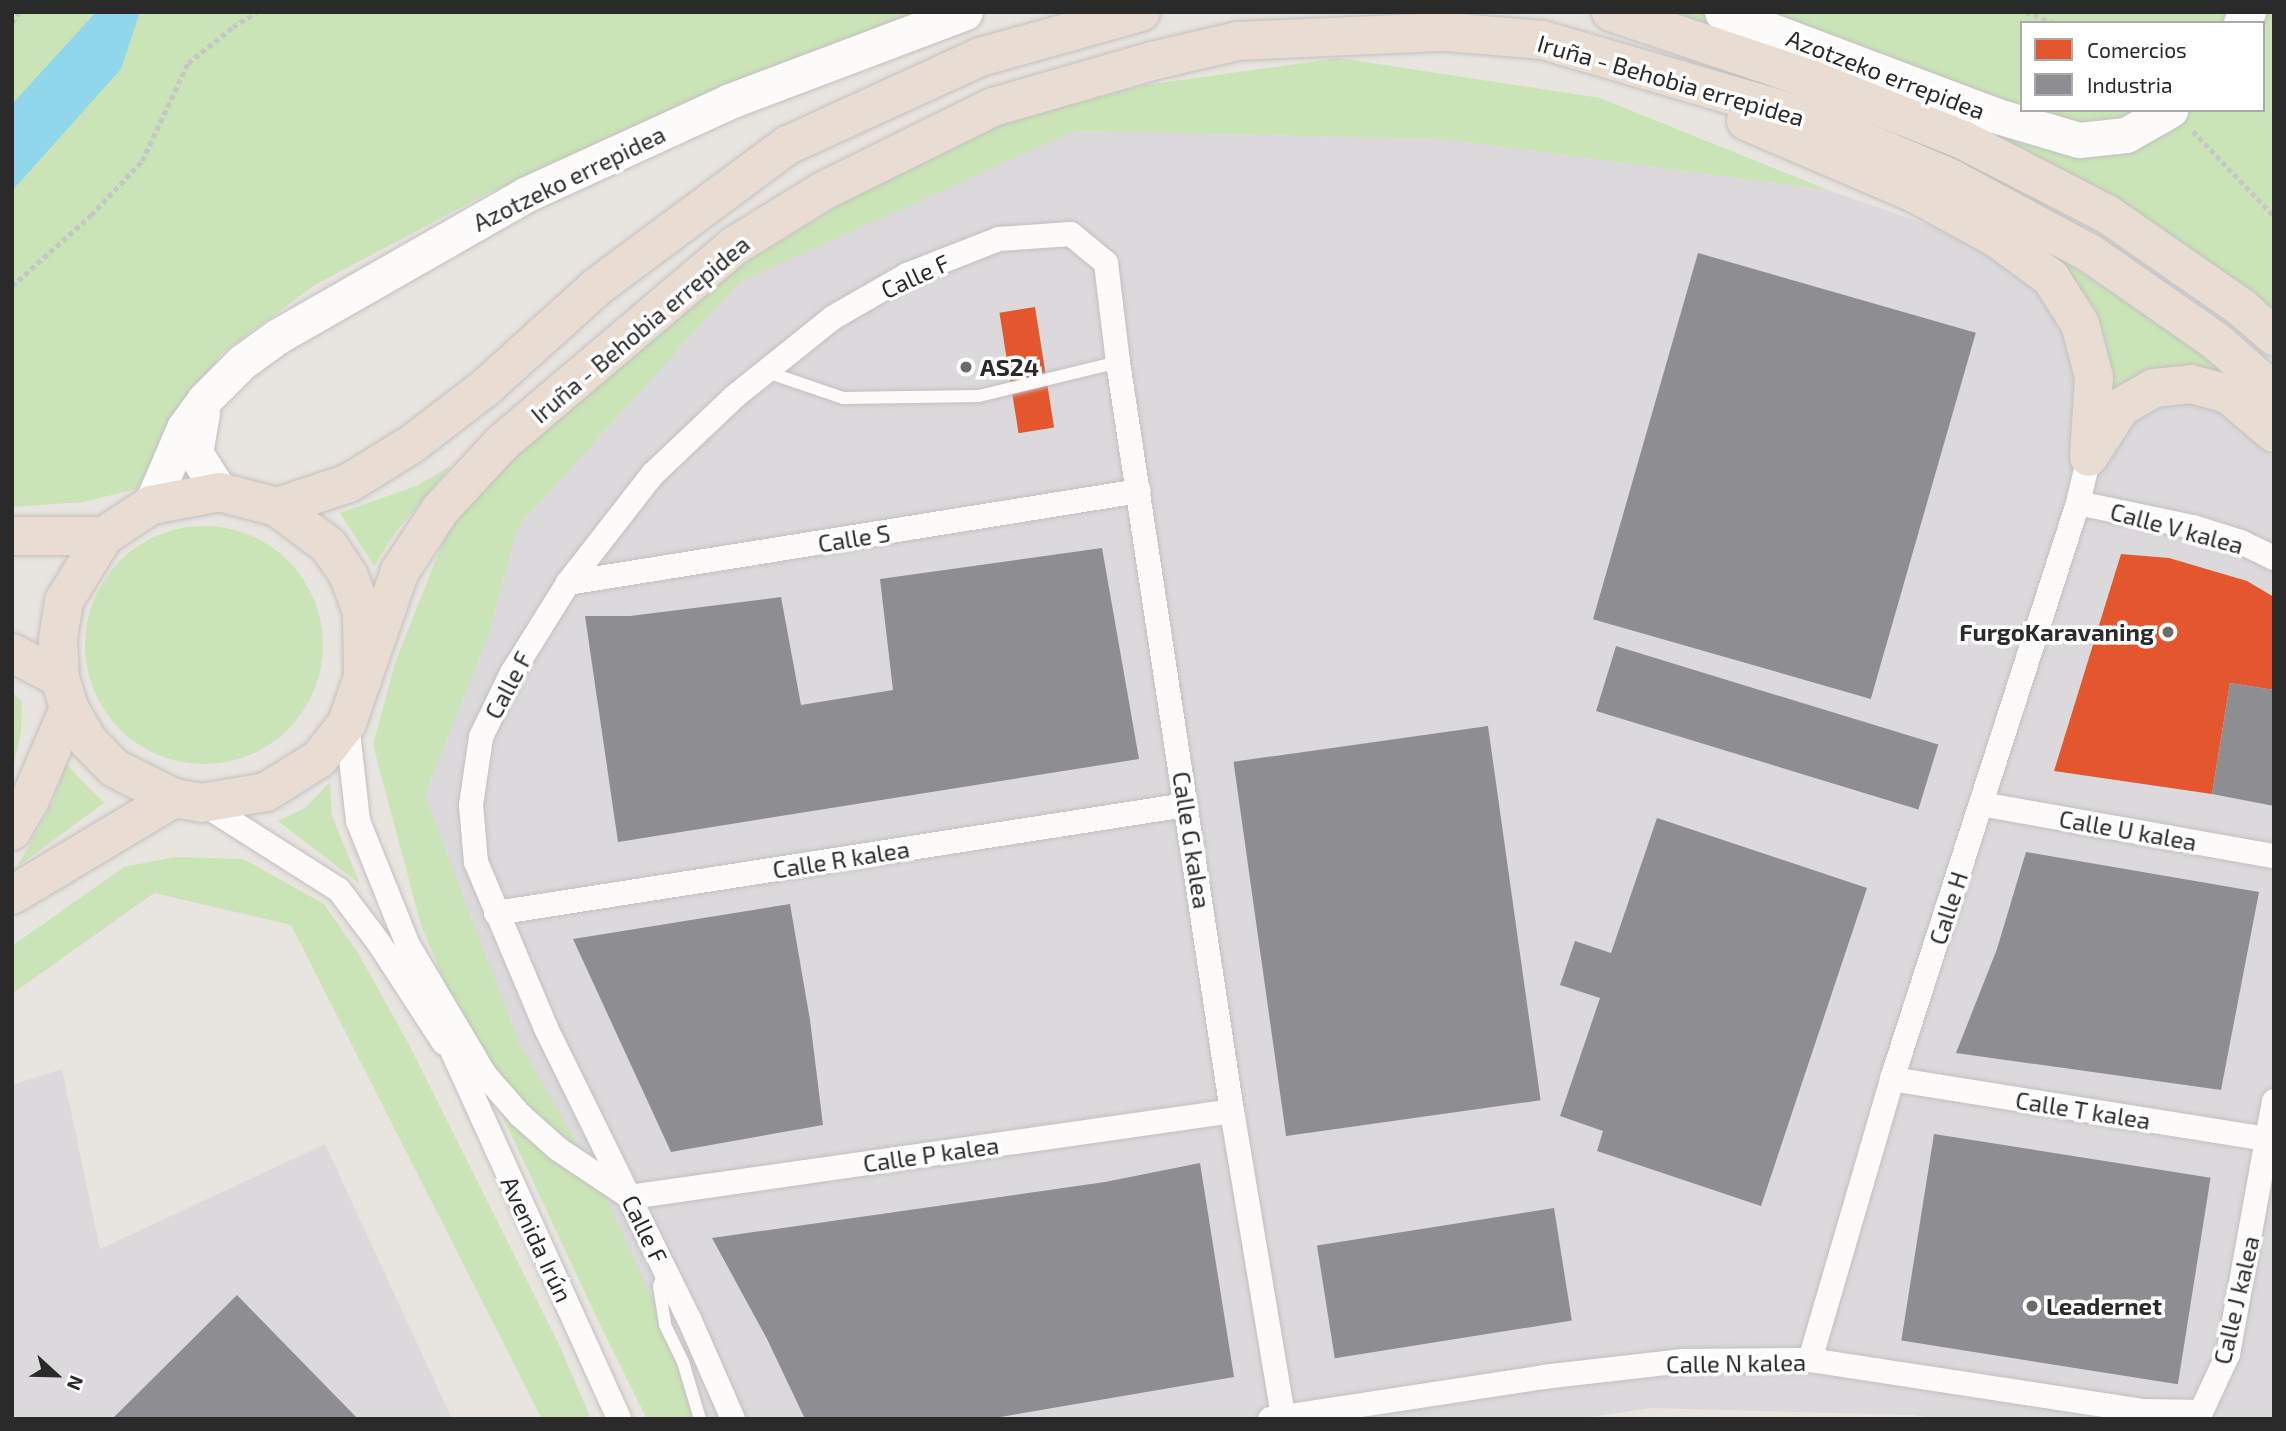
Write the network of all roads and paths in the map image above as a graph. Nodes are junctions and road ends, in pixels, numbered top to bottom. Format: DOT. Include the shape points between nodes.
graph roads {
  1 [pos="19,12"];
  2 [pos="257,12"];
  3 [pos="965,12"];
  4 [pos="1141,12"];
  5 [pos="1611,12"];
  6 [pos="1722,12"];
  7 [pos="2026,12"];
  8 [pos="2049,21"];
  9 [pos="12,23"];
  10 [pos="1587,52"];
  11 [pos="2181,120"];
  12 [pos="2274,216"];
  13 [pos="1106,263"];
  14 [pos="12,286"];
  15 [pos="2274,336"];
  16 [pos="1118,362"];
  17 [pos="766,372"];
  18 [pos="2274,393"];
  19 [pos="204,400"];
  20 [pos="2274,433"];
  21 [pos="2089,457"];
  22 [pos="1139,491"];
  23 [pos="220,492"];
  24 [pos="2078,503"];
  25 [pos="151,505"];
  26 [pos="277,507"];
  27 [pos="12,536"];
  28 [pos="104,536"];
  29 [pos="2274,558"];
  30 [pos="568,583"];
  31 [pos="12,653"];
  32 [pos="363,677"];
  33 [pos="64,693"];
  34 [pos="347,723"];
  35 [pos="188,800"];
  36 [pos="1981,804"];
  37 [pos="1186,805"];
  38 [pos="12,831"];
  39 [pos="2274,856"];
  40 [pos="12,895"];
  41 [pos="496,913"];
  42 [pos="409,947"];
  43 [pos="455,1059"];
  44 [pos="1892,1079"];
  45 [pos="2274,1101"];
  46 [pos="1232,1111"];
  47 [pos="2271,1139"];
  48 [pos="630,1197"];
  49 [pos="665,1270"];
  50 [pos="1810,1360"];
  51 [pos="2201,1412"];
  52 [pos="1276,1418"];
  53 [pos="619,1419"];
  54 [pos="700,1419"];
  55 [pos="733,1419"];
  1 -- 9 [label="path"];
  2 -- 14 [label="path" via="188,63 142,161 91,215"];
  3 -- 19 [label="street, Azotzeko errepidea" via="730,101 527,194 278,336 242,362"];
  4 -- 26 [label="highway" via="979,57 788,145 598,286 485,388 412,444 349,483"];
  5 -- 15 [label="highway, Iruña - Behobia errepidea" via="1813,80 1963,140 2107,214 2242,308"];
  6 -- 11 [label="street, Azotzeko errepidea" via="1994,115 2079,140 2126,135"];
  7 -- 8 [label="path"];
  10 -- 18 [label="highway, Iruña - Behobia errepidea" via="1807,117 1950,178 2091,254 2217,342"];
  10 -- 21 [label="highway" via="1916,194 1994,237 2051,278 2080,324 2094,377"];
  10 -- 32 [label="highway, Iruña - Behobia errepidea" via="1543,40 1446,32 1237,41 993,107 823,191 734,246 502,443 440,510 400,571"];
  11 -- 12 [label="path"];
  13 -- 16 [label="street, Calle G kalea"];
  13 -- 17 [label="street, Calle F" via="1072,234 999,239 907,275 834,317"];
  16 -- 17 [label="lane" via="979,396 843,398"];
  16 -- 22 [label="street, Calle G kalea"];
  17 -- 30 [label="street, Calle F" via="653,474"];
  19 -- 23 [label="street" via="195,453"];
  19 -- 25 [label="street, Azotzeko errepidea" via="184,428"];
  20 -- 21 [label="highway" via="2228,394 2191,384 2154,388 2121,407"];
  21 -- 24 [label="street, Calle H"];
  22 -- 30 [label="street, Calle S"];
  22 -- 37 [label="street, Calle G kalea"];
  23 -- 25 [label="highway"];
  23 -- 26 [label="highway"];
  24 -- 29 [label="street, Calle V kalea" via="2193,527"];
  24 -- 36 [label="street, Calle H"];
  25 -- 28 [label="highway"];
  26 -- 32 [label="highway" via="329,546 349,576 362,612"];
  27 -- 28 [label="highway"];
  28 -- 33 [label="highway" via="64,601 58,640"];
  30 -- 41 [label="street, Calle F" via="512,673 481,737 471,805 476,862"];
  31 -- 33 [label="highway"];
  32 -- 34 [label="highway, Iruña - Behobia errepidea"];
  33 -- 35 [label="highway" via="89,743 114,768"];
  33 -- 38 [label="highway" via="29,802"];
  34 -- 35 [label="highway, Iruña - Behobia errepidea" via="319,759 266,792"];
  34 -- 42 [label="street, Avenida Irún" via="358,821"];
  35 -- 40 [label="highway"];
  35 -- 43 [label="street, Avenida Irún" via="339,890"];
  36 -- 39 [label="street, Calle U kalea"];
  36 -- 44 [label="street, Calle H"];
  37 -- 41 [label="street, Calle R kalea"];
  37 -- 46 [label="street, Calle G kalea"];
  41 -- 48 [label="street, Calle F" via="546,1028"];
  42 -- 43 [label="street, Avenida Irún"];
  42 -- 48 [label="street, Avenida Irún" via="485,1075 520,1115 558,1149"];
  43 -- 53 [label="street, Avenida Irún"];
  44 -- 47 [label="street, Calle T kalea"];
  44 -- 50 [label="street, Calle H"];
  45 -- 47 [label="street, Calle J kalea"];
  46 -- 48 [label="street, Calle P kalea"];
  46 -- 52 [label="street, Calle G kalea"];
  47 -- 51 [label="street, Calle J kalea" via="2228,1354"];
  48 -- 49 [label="street, Calle F"];
  49 -- 54 [label="lane" via="659,1286 666,1325"];
  49 -- 55 [label="street, Calle F"];
  50 -- 51 [label="street, Calle N kalea" via="2142,1411"];
  50 -- 52 [label="street, Calle N kalea" via="1683,1361 1543,1377"];
}
